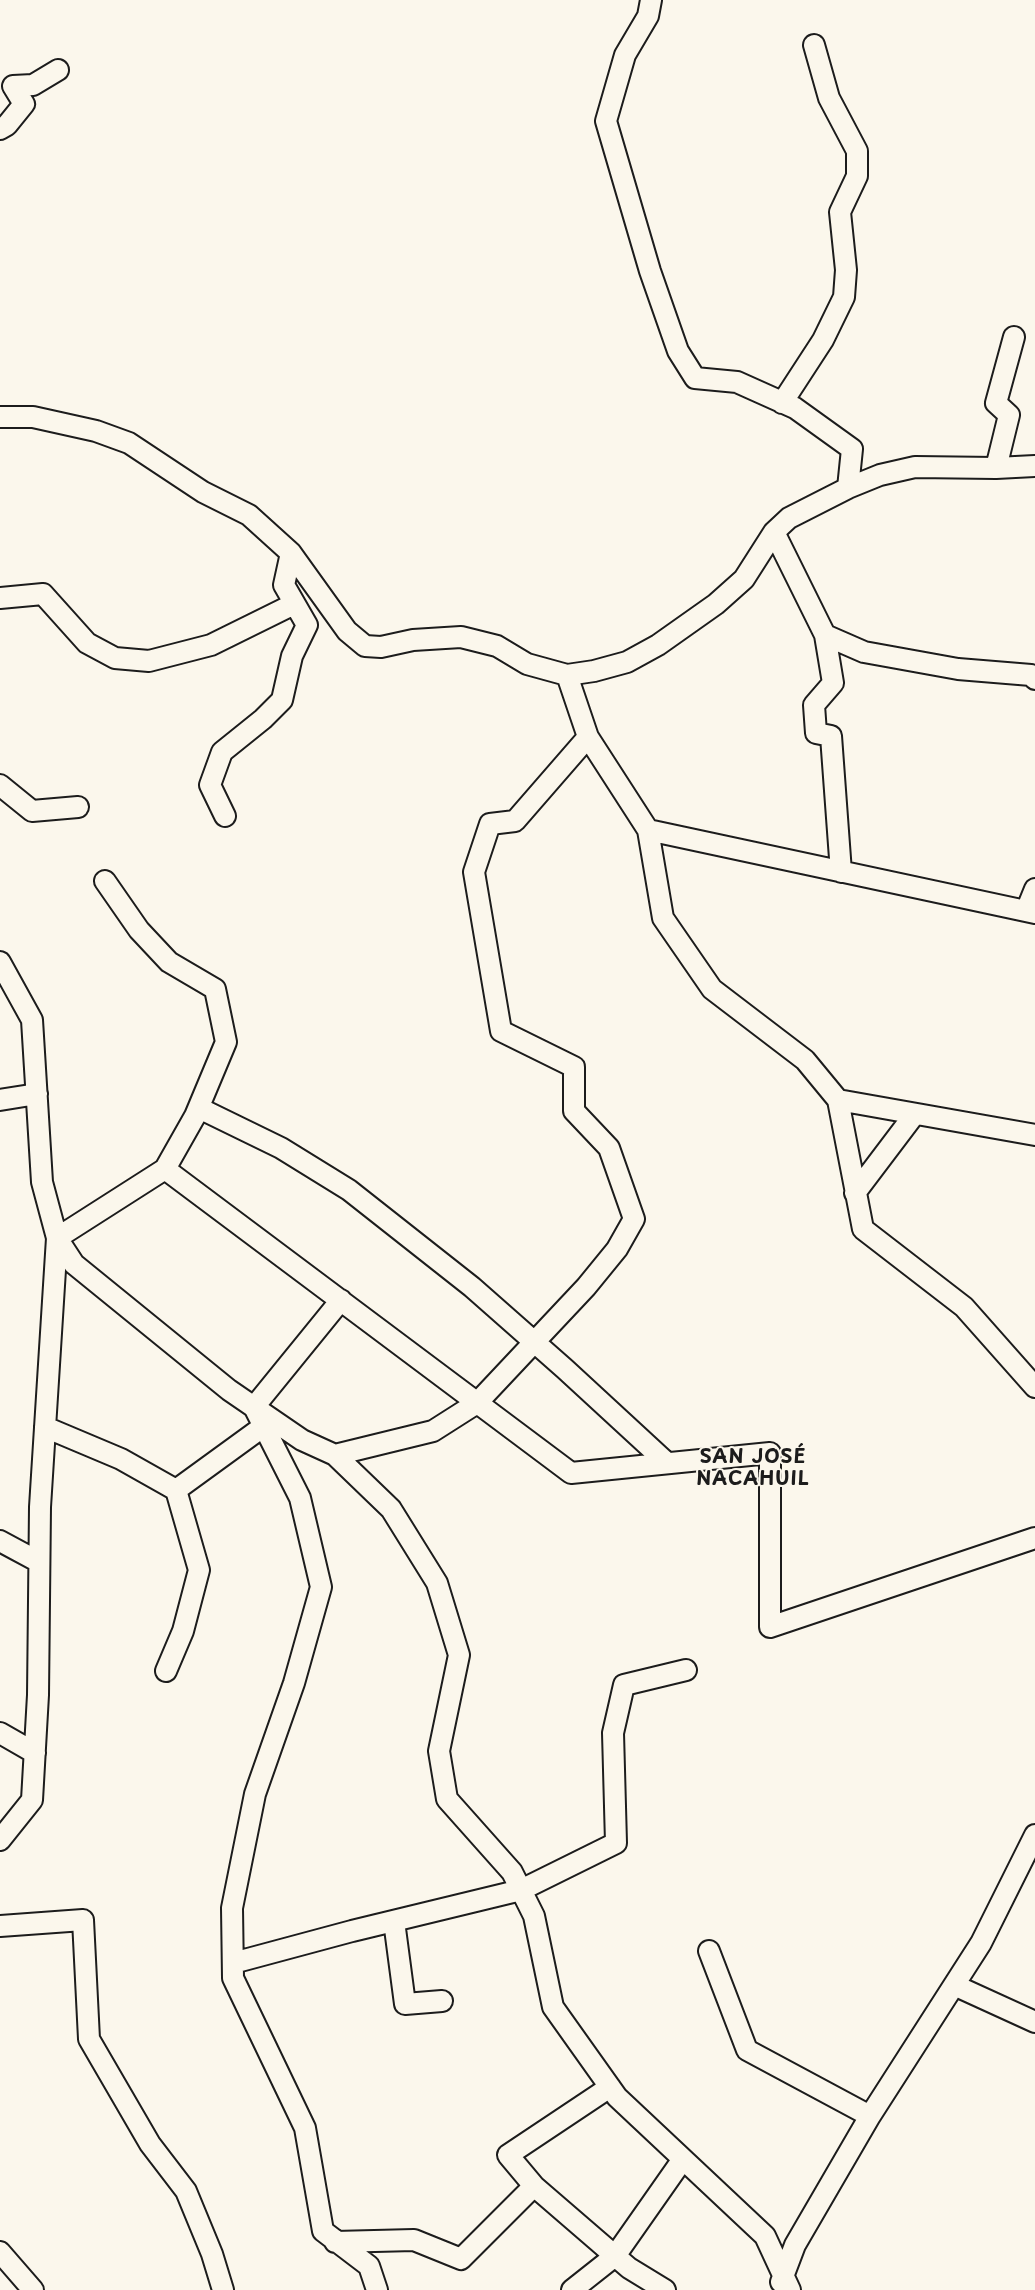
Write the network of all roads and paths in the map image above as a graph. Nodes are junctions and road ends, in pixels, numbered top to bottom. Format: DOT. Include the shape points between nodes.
graph roads {
  1 [pos="652,0"];
  2 [pos="814,45"];
  3 [pos="58,70"];
  4 [pos="0,129"];
  5 [pos="1014,337"];
  6 [pos="782,403"];
  7 [pos="0,418"];
  8 [pos="1035,466"];
  9 [pos="996,468"];
  10 [pos="848,488"];
  11 [pos="774,532"];
  12 [pos="290,553"];
  13 [pos="0,598"];
  14 [pos="294,604"];
  15 [pos="825,635"];
  16 [pos="567,675"];
  17 [pos="1035,679"];
  18 [pos="588,737"];
  19 [pos="0,785"];
  20 [pos="78,807"];
  21 [pos="225,816"];
  22 [pos="648,830"];
  23 [pos="841,872"];
  24 [pos="105,881"];
  25 [pos="1035,889"];
  26 [pos="1031,912"];
  27 [pos="0,962"];
  28 [pos="37,1094"];
  29 [pos="0,1100"];
  30 [pos="838,1100"];
  31 [pos="199,1108"];
  32 [pos="914,1115"];
  33 [pos="1035,1135"];
  34 [pos="165,1169"];
  35 [pos="855,1193"];
  36 [pos="57,1238"];
  37 [pos="340,1300"];
  38 [pos="535,1342"];
  39 [pos="1035,1387"];
  40 [pos="477,1403"];
  41 [pos="254,1407"];
  42 [pos="45,1426"];
  43 [pos="264,1426"];
  44 [pos="335,1455"];
  45 [pos="668,1463"];
  46 [pos="176,1490"];
  47 [pos="1035,1538"];
  48 [pos="0,1541"];
  49 [pos="39,1562"];
  50 [pos="686,1670"];
  51 [pos="166,1671"];
  52 [pos="0,1733"];
  53 [pos="35,1753"];
  54 [pos="1035,1835"];
  55 [pos="0,1840"];
  56 [pos="521,1890"];
  57 [pos="394,1921"];
  58 [pos="0,1926"];
  59 [pos="709,1951"];
  60 [pos="233,1963"];
  61 [pos="954,1985"];
  62 [pos="442,2001"];
  63 [pos="1035,2022"];
  64 [pos="610,2087"];
  65 [pos="870,2116"];
  66 [pos="683,2159"];
  67 [pos="534,2186"];
  68 [pos="335,2242"];
  69 [pos="0,2252"];
  70 [pos="615,2256"];
  71 [pos="784,2285"];
  72 [pos="32,2290"];
  73 [pos="222,2290"];
  74 [pos="376,2290"];
  75 [pos="572,2290"];
  76 [pos="664,2290"];
  1 -- 6 [label="street" via="648,16 625,55 606,121 650,271 678,351 695,378 737,382"];
  2 -- 6 [label="street" via="829,98 857,151 857,176 840,212 846,270 844,298 823,340"];
  3 -- 4 [label="street" via="33,85 13,86 24,104"];
  5 -- 9 [label="street" via="996,403 1009,415"];
  6 -- 10 [label="street" via="795,408 852,449"];
  7 -- 12 [label="street" via="32,417 96,430 129,443 204,492 249,515"];
  8 -- 9 [label="street"];
  9 -- 10 [label="street" via="915,467 880,475"];
  10 -- 11 [label="street" via="789,518"];
  11 -- 15 [label="street"];
  11 -- 16 [label="street" via="744,579 716,604 658,645 627,662"];
  12 -- 14 [label="street" via="284,585"];
  12 -- 16 [label="street" via="347,631 365,646 381,648 413,640 461,637 497,646 527,664"];
  13 -- 14 [label="street" via="44,594 87,643 115,658 149,661 211,645"];
  14 -- 21 [label="street" via="307,625 292,656 282,700 222,752 210,784"];
  15 -- 17 [label="street" via="864,652 958,669 1031,675"];
  15 -- 23 [label="street" via="834,683 814,705 816,733 831,736"];
  16 -- 18 [label="street"];
  18 -- 22 [label="street"];
  18 -- 38 [label="street" via="514,821 490,824 474,872 501,1031 574,1067 574,1111 609,1148 634,1219 617,1249"];
  19 -- 20 [label="street" via="32,811"];
  22 -- 23 [label="street"];
  22 -- 30 [label="street" via="663,918 712,989 805,1060"];
  23 -- 26 [label="street"];
  24 -- 31 [label="street" via="139,930 169,962 215,989 226,1042"];
  25 -- 26 [label="street"];
  27 -- 28 [label="street" via="32,1020"];
  28 -- 29 [label="street"];
  28 -- 36 [label="street" via="42,1182"];
  30 -- 32 [label="street"];
  30 -- 35 [label="street"];
  31 -- 34 [label="street"];
  31 -- 38 [label="street" via="281,1148 349,1190 472,1287"];
  32 -- 33 [label="street"];
  32 -- 35 [label="street"];
  34 -- 36 [label="street"];
  34 -- 37 [label="street"];
  35 -- 39 [label="street" via="863,1229 964,1307"];
  36 -- 41 [label="street" via="74,1264"];
  36 -- 42 [label="street"];
  37 -- 40 [label="street"];
  37 -- 41 [label="street"];
  38 -- 40 [label="street"];
  38 -- 45 [label="street"];
  40 -- 44 [label="street" via="434,1431"];
  40 -- 45 [label="street" via="571,1473"];
  41 -- 43 [label="street"];
  41 -- 44 [label="street" via="302,1440"];
  42 -- 46 [label="street" via="121,1460"];
  42 -- 49 [label="street"];
  43 -- 46 [label="street"];
  43 -- 60 [label="street" via="300,1498 321,1586 294,1683 255,1794 232,1908"];
  44 -- 56 [label="street" via="391,1510 437,1583 459,1655 439,1751 447,1800 512,1872"];
  45 -- 47 [label="street" via="770,1453 770,1627"];
  46 -- 51 [label="street" via="199,1570 184,1631"];
  48 -- 49 [label="street"];
  49 -- 53 [label="street"];
  50 -- 56 [label="street" via="624,1685 613,1733 616,1843"];
  52 -- 53 [label="street"];
  53 -- 55 [label="street" via="32,1800"];
  54 -- 61 [label="street" via="981,1943"];
  56 -- 57 [label="street"];
  56 -- 64 [label="street" via="534,1916 552,2006"];
  57 -- 60 [label="street"];
  57 -- 62 [label="street" via="405,2004"];
  58 -- 73 [label="street" via="83,1920 89,2039 150,2144 186,2191 212,2254"];
  59 -- 65 [label="street" via="747,2050"];
  60 -- 68 [label="street" via="233,1978 305,2128 323,2231"];
  61 -- 63 [label="street"];
  61 -- 65 [label="street"];
  64 -- 66 [label="street"];
  64 -- 67 [label="street" via="508,2155"];
  65 -- 71 [label="street" via="795,2245"];
  66 -- 70 [label="street"];
  66 -- 71 [label="street" via="765,2236"];
  67 -- 68 [label="street" via="461,2259 414,2240"];
  67 -- 70 [label="street"];
  68 -- 74 [label="street" via="370,2266"];
  69 -- 72 [label="street"];
  70 -- 75 [label="street"];
  70 -- 76 [label="street"];
}
